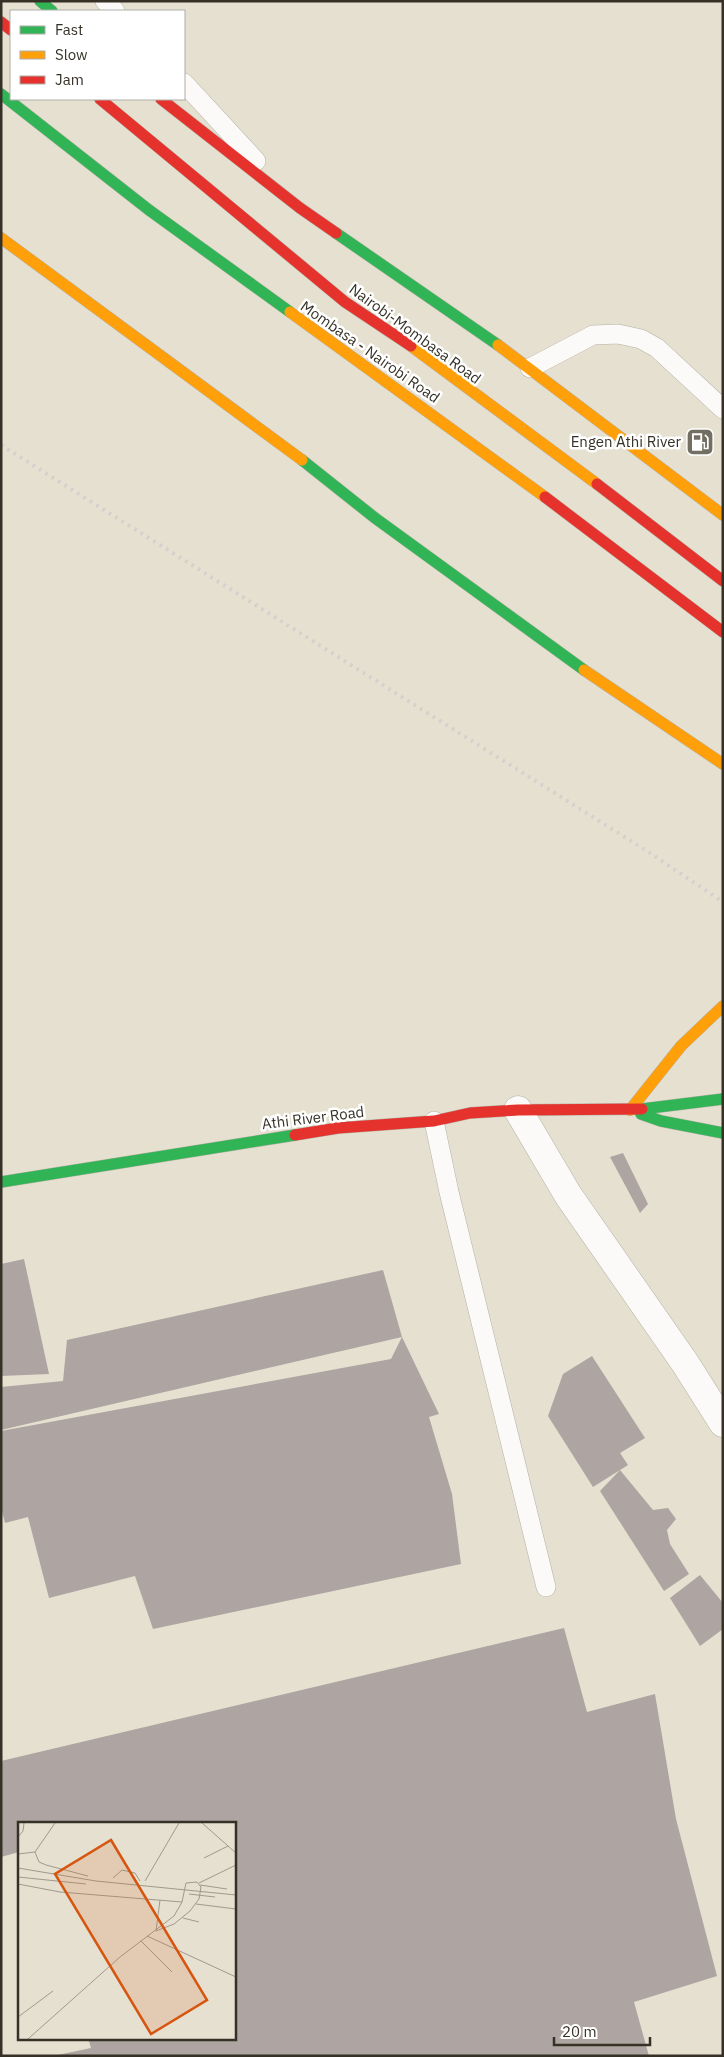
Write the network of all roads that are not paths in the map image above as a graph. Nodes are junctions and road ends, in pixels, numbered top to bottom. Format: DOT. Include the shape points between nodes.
graph roads {
  1 [pos="40,1"];
  2 [pos="105,1"];
  3 [pos="51,10"];
  4 [pos="114,10"];
  5 [pos="185,85"];
  6 [pos="1,94"];
  7 [pos="101,100"];
  8 [pos="162,100"];
  9 [pos="300,208"];
  10 [pos="1,238"];
  11 [pos="530,368"];
  12 [pos="723,409"];
  13 [pos="723,515"];
  14 [pos="723,580"];
  15 [pos="723,632"];
  16 [pos="723,764"];
  17 [pos="723,1006"];
  18 [pos="723,1099"];
  19 [pos="518,1110"];
  20 [pos="630,1110"];
  21 [pos="434,1121"];
  22 [pos="723,1133"];
  23 [pos="1,1182"];
  24 [pos="723,1423"];
  25 [pos="546,1587"];
  1 -- 3 [label="main road"];
  2 -- 4 [label="lane"];
  5 -- 9 [label="lane"];
  6 -- 15 [label="main road, Mombasa - Nairobi Road" via="51,136 218,261 554,504"];
  7 -- 14 [label="main road, Nairobi-Mombasa Road" via="345,302 401,339"];
  8 -- 9 [label="main road"];
  9 -- 11 [label="main road"];
  10 -- 16 [label="main road" via="579,667"];
  11 -- 12 [label="lane" via="593,335 618,334 657,348"];
  11 -- 13 [label="main road"];
  17 -- 20 [label="main road" via="681,1046"];
  18 -- 20 [label="main road, Athi River Road"];
  19 -- 20 [label="main road, Athi River Road"];
  19 -- 21 [label="main road, Athi River Road" via="470,1113"];
  19 -- 24 [label="street" via="568,1196"];
  20 -- 22 [label="main road, Athi River Road" via="661,1121"];
  21 -- 23 [label="main road, Athi River Road" via="295,1134"];
  21 -- 25 [label="lane"];
}
